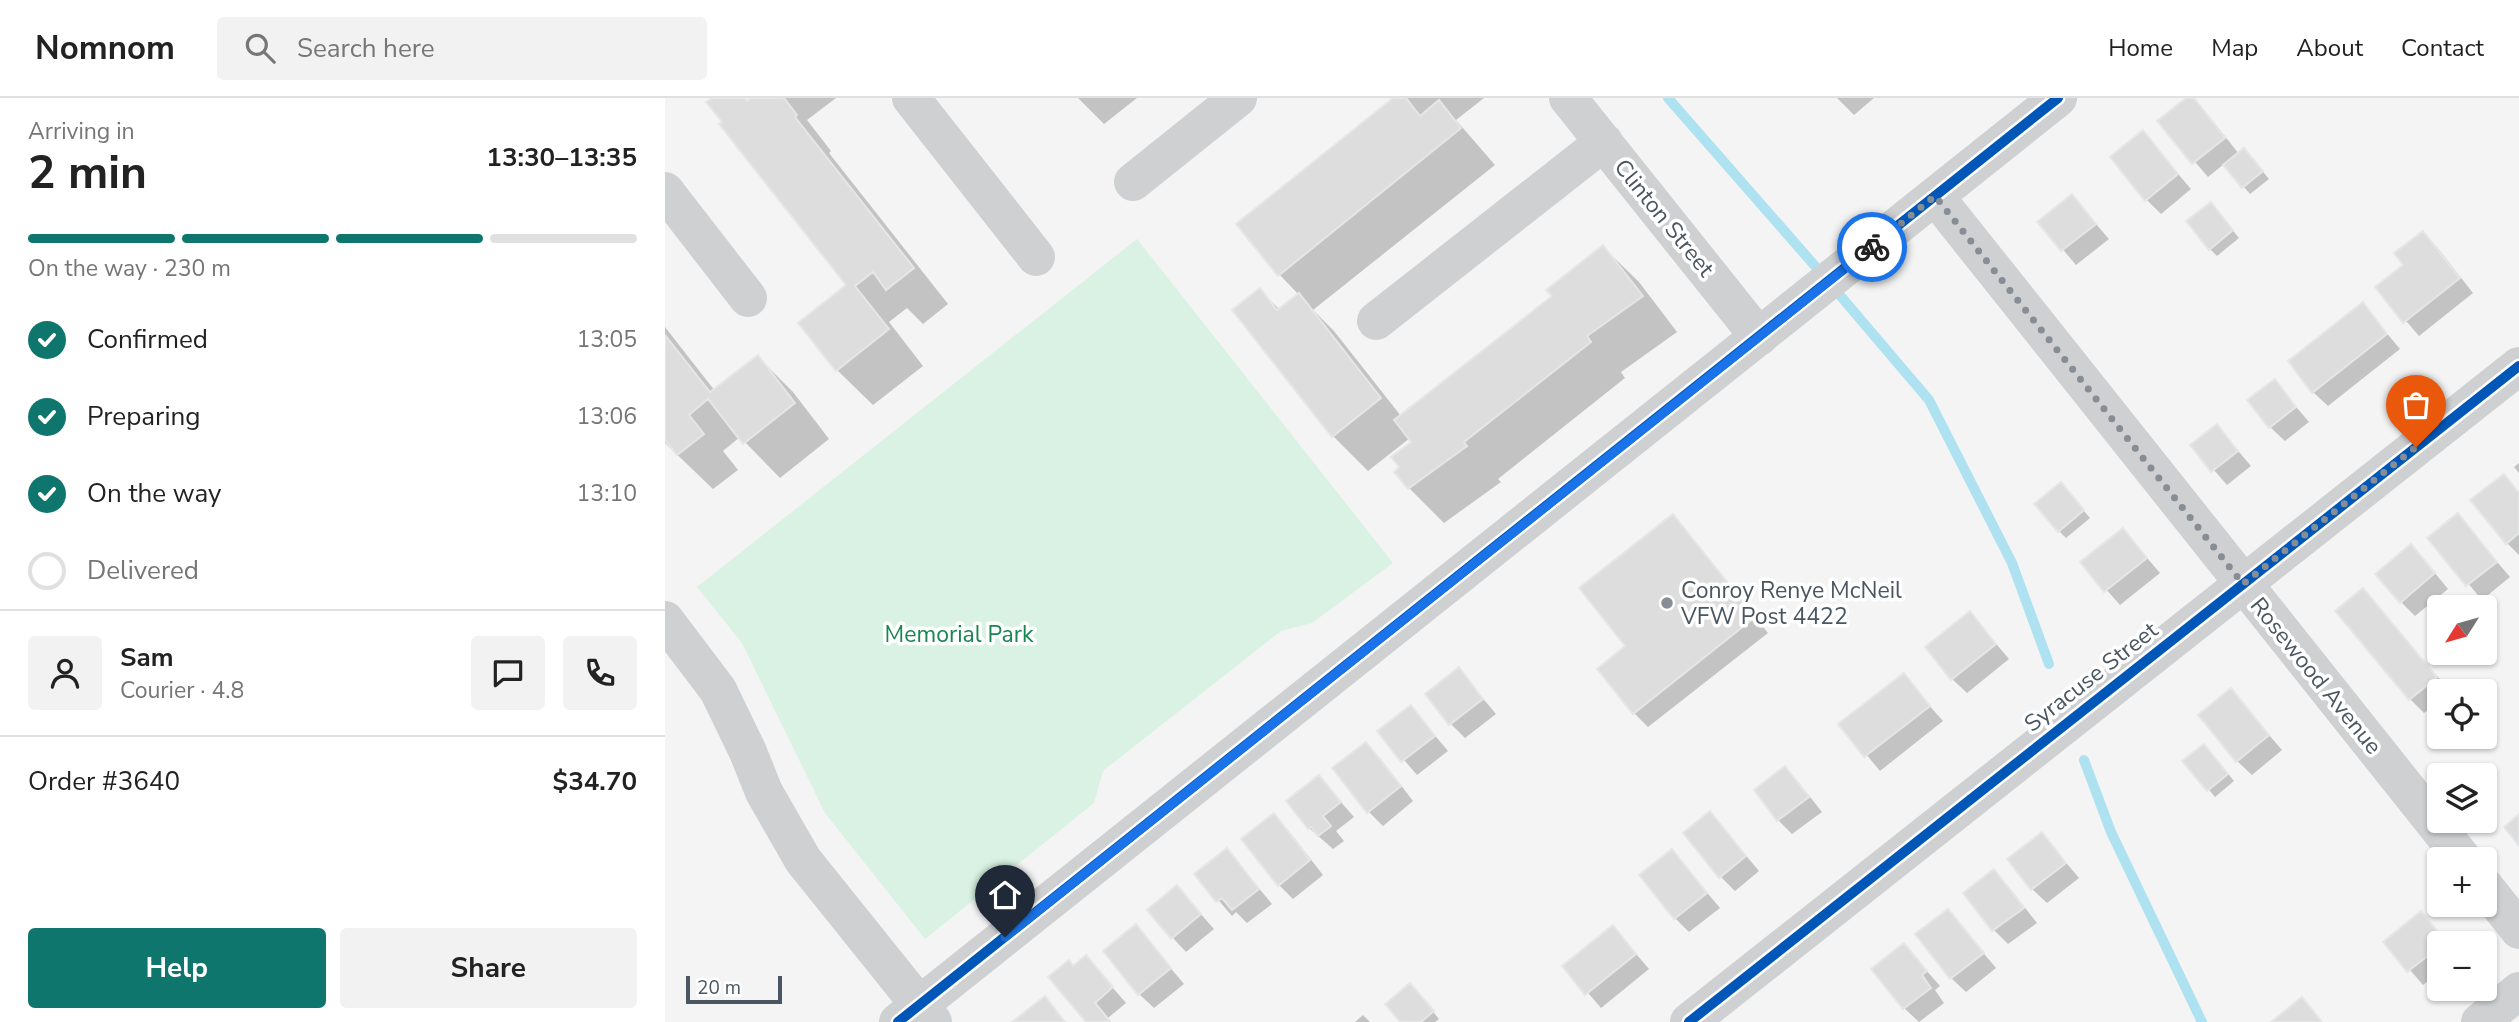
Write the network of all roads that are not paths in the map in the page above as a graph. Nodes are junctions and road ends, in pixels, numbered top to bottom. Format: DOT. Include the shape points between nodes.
graph roads {
  1 [pos="911,98"];
  2 [pos="1238,98"];
  3 [pos="1568,98"];
  4 [pos="2058,98"];
  5 [pos="1604,142"];
  6 [pos="1133,182"];
  7 [pos="665,191"];
  8 [pos="1935,196"];
  9 [pos="1036,257"];
  10 [pos="748,298"];
  11 [pos="1376,321"];
  12 [pos="1759,337"];
  13 [pos="2519,366"];
  14 [pos="2243,584"];
  15 [pos="665,620"];
  16 [pos="2453,847"];
  17 [pos="2497,902"];
  18 [pos="2519,930"];
  19 [pos="2519,991"];
  20 [pos="917,1016"];
  21 [pos="1689,1022"];
  22 [pos="2480,1022"];
  1 -- 9 [label="street"];
  2 -- 6 [label="street"];
  3 -- 5 [label="street, Clinton Street"];
  4 -- 8 [label="street"];
  5 -- 11 [label="street"];
  5 -- 12 [label="street, Clinton Street"];
  7 -- 10 [label="street"];
  8 -- 12 [label="street"];
  8 -- 14 [label="street, Rosewood Avenue"];
  12 -- 20 [label="street"];
  13 -- 14 [label="street, Syracuse Street"];
  14 -- 16 [label="street, Rosewood Avenue"];
  14 -- 21 [label="street, Syracuse Street"];
  15 -- 20 [label="street" via="718,690 764,792 803,860"];
  17 -- 18 [label="street"];
  19 -- 22 [label="street"];
}
